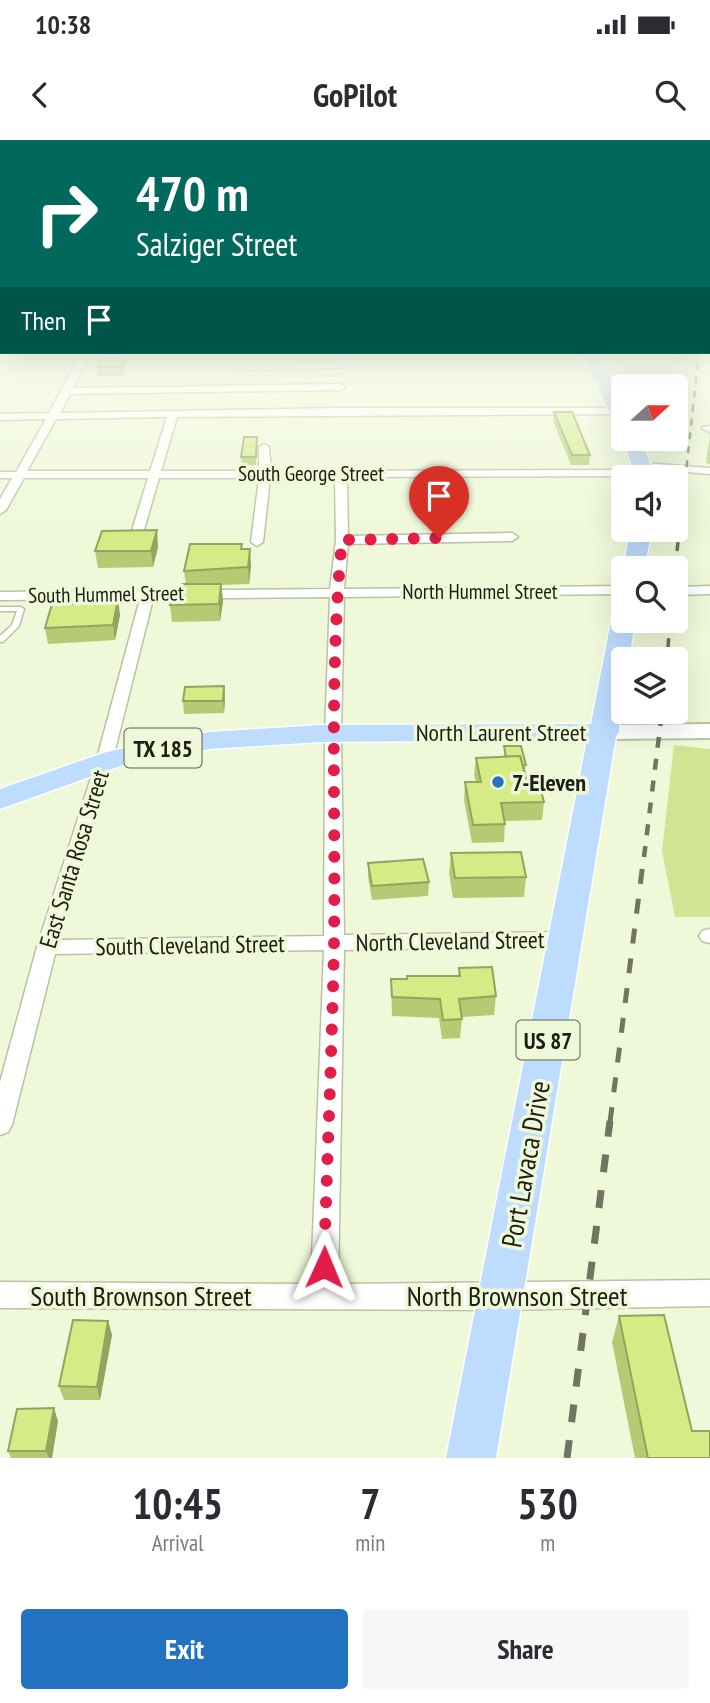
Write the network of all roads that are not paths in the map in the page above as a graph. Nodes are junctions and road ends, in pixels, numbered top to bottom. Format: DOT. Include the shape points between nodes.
graph roads {
  1 [pos="55,412"];
  2 [pos="310,412"];
  3 [pos="367,412"];
  4 [pos="173,414"];
  5 [pos="52,416"];
  6 [pos="611,416"];
  7 [pos="0,417"];
  8 [pos="264,447"];
  9 [pos="688,471"];
  10 [pos="710,471"];
  11 [pos="611,472"];
  12 [pos="265,473"];
  13 [pos="341,473"];
  14 [pos="19,474"];
  15 [pos="154,474"];
  16 [pos="0,475"];
  17 [pos="0,510"];
  18 [pos="512,537"];
  19 [pos="135,540"];
  20 [pos="342,540"];
  21 [pos="257,542"];
  22 [pos="611,590"];
  23 [pos="710,590"];
  24 [pos="337,591"];
  25 [pos="688,591"];
  26 [pos="149,593"];
  27 [pos="0,596"];
  28 [pos="17,596"];
  29 [pos="0,609"];
  30 [pos="10,609"];
  31 [pos="621,633"];
  32 [pos="0,640"];
  33 [pos="710,731"];
  34 [pos="605,732"];
  35 [pos="334,733"];
  36 [pos="104,762"];
  37 [pos="0,800"];
  38 [pos="566,939"];
  39 [pos="334,943"];
  40 [pos="47,947"];
  41 [pos="0,1125"];
  42 [pos="710,1293"];
  43 [pos="324,1294"];
  44 [pos="0,1295"];
  45 [pos="501,1297"];
  46 [pos="471,1458"];
  1 -- 5 [label="street"];
  2 -- 4 [label="street"];
  3 -- 6 [label="street"];
  4 -- 5 [label="street"];
  4 -- 15 [label="street"];
  5 -- 7 [label="street"];
  5 -- 14 [label="street"];
  8 -- 12 [label="street"];
  9 -- 10 [label="street, South George Street"];
  11 -- 13 [label="street, South George Street"];
  12 -- 13 [label="street, South George Street"];
  12 -- 15 [label="street, South George Street"];
  12 -- 21 [label="street"];
  13 -- 20 [label="street"];
  14 -- 15 [label="street, South George Street"];
  14 -- 16 [label="street, South George Street"];
  14 -- 17 [label="street"];
  15 -- 19 [label="street"];
  18 -- 20 [label="street"];
  20 -- 24 [label="street"];
  22 -- 24 [label="street, North Hummel Street"];
  23 -- 25 [label="street"];
  24 -- 26 [label="street, South Hummel Street"];
  24 -- 35 [label="street"];
  26 -- 28 [label="street, South Hummel Street"];
  26 -- 36 [label="street, East Santa Rosa Street"];
  27 -- 28 [label="street, South Hummel Street"];
  28 -- 30 [label="lane"];
  29 -- 30 [label="lane"];
  30 -- 32 [label="lane" via="21,609 15,626"];
  31 -- 34 [label="main road, Port Lavaca Drive / US 87"];
  33 -- 34 [label="main road, North Laurent Street / TX 185"];
  34 -- 35 [label="main road, North Laurent Street / TX 185"];
  34 -- 38 [label="main road, Port Lavaca Drive / US 87"];
  35 -- 36 [label="main road, TX 185" via="243,736"];
  35 -- 39 [label="street"];
  36 -- 37 [label="main road, TX 185"];
  36 -- 40 [label="street, East Santa Rosa Street"];
  38 -- 39 [label="street, North Cleveland Street"];
  38 -- 45 [label="main road, Port Lavaca Drive / US 87"];
  39 -- 40 [label="street, South Cleveland Street"];
  39 -- 43 [label="street"];
  40 -- 41 [label="street, East Santa Rosa Street"];
  42 -- 45 [label="street, North Brownson Street"];
  43 -- 44 [label="street, South Brownson Street"];
  43 -- 45 [label="street, North Brownson Street"];
  45 -- 46 [label="main road, Port Lavaca Drive / US 87"];
}
